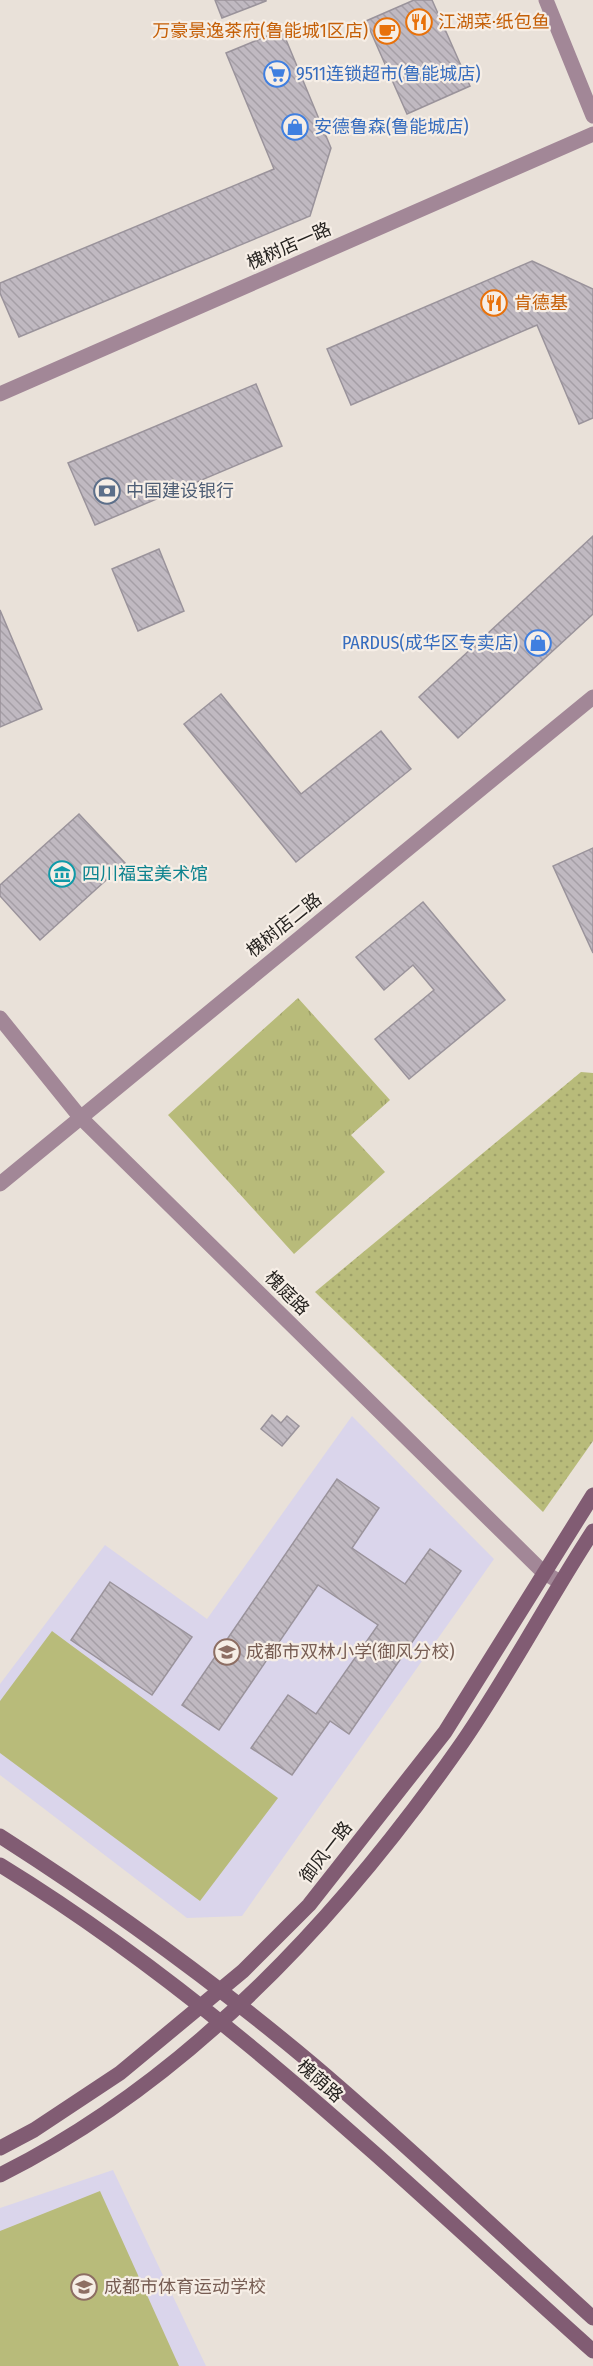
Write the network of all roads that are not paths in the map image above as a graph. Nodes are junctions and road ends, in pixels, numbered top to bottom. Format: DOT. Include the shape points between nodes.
graph roads {
  1 [pos="546,0"];
  2 [pos="593,116"];
  3 [pos="593,134"];
  4 [pos="0,394"];
  5 [pos="593,697"];
  6 [pos="0,1018"];
  7 [pos="80,1117"];
  8 [pos="0,1184"];
  9 [pos="593,1495"];
  10 [pos="593,1531"];
  11 [pos="543,1572"];
  12 [pos="560,1582"];
  13 [pos="0,1836"];
  14 [pos="0,1865"];
  15 [pos="219,1990"];
  16 [pos="236,2005"];
  17 [pos="202,2007"];
  18 [pos="219,2021"];
  19 [pos="0,2148"];
  20 [pos="0,2175"];
  21 [pos="593,2318"];
  22 [pos="593,2352"];
  1 -- 2 [label="street"];
  3 -- 4 [label="street, 槐树店一路"];
  5 -- 7 [label="street, 槐树店二路"];
  6 -- 7 [label="street, 槐庭路"];
  7 -- 8 [label="street, 槐树店二路"];
  7 -- 11 [label="street, 槐庭路"];
  9 -- 11 [label="main road, 御风一路"];
  10 -- 12 [label="main road"];
  11 -- 12 [label="street, 槐庭路"];
  11 -- 15 [label="main road, 御风一路" via="445,1732 309,1905"];
  12 -- 16 [label="main road" via="463,1741 390,1843 334,1907"];
  13 -- 15 [label="main road, 槐荫路" via="68,1879"];
  14 -- 17 [label="main road, 槐荫路" via="54,1898"];
  15 -- 16 [label="main road, 槐荫路"];
  15 -- 17 [label="main road, 御风一路"];
  16 -- 18 [label="main road"];
  16 -- 21 [label="main road, 槐荫路" via="311,2063"];
  17 -- 18 [label="main road, 槐荫路"];
  17 -- 19 [label="main road, 御风一路" via="120,2073"];
  18 -- 20 [label="main road" via="129,2097 42,2154"];
  18 -- 22 [label="main road, 槐荫路"];
}
